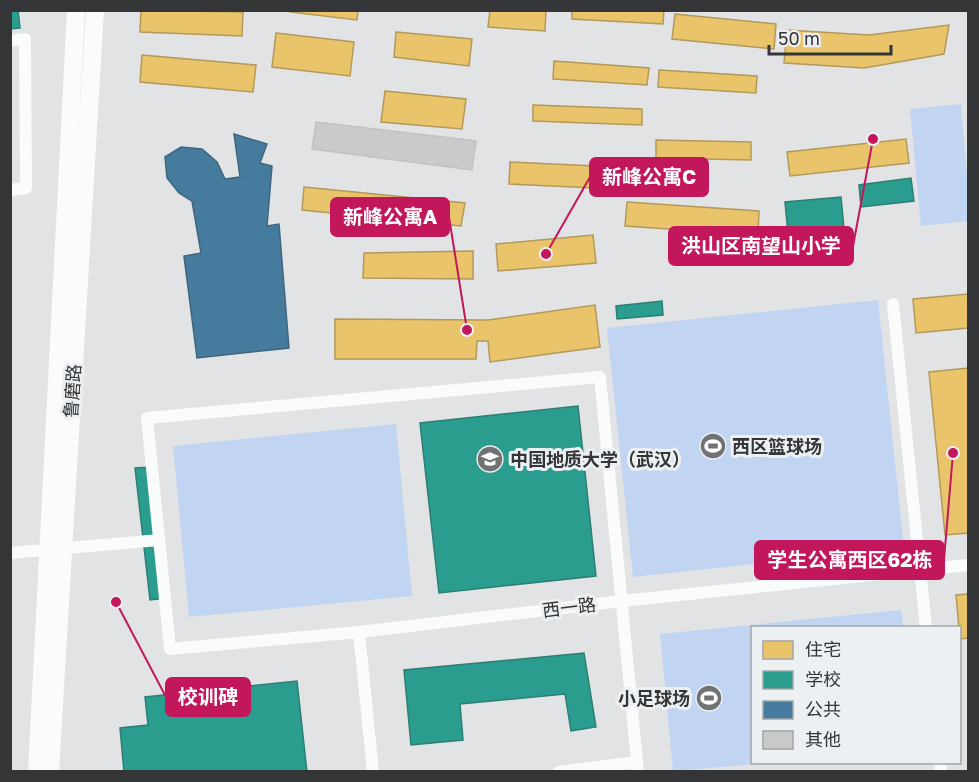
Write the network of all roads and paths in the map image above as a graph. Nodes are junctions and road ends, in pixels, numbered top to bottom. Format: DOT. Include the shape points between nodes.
graph roads {
  1 [pos="76,10"];
  2 [pos="95,10"];
  3 [pos="10,41"];
  4 [pos="10,190"];
  5 [pos="893,304"];
  6 [pos="159,540"];
  7 [pos="55,549"];
  8 [pos="10,553"];
  9 [pos="969,565"];
  10 [pos="920,570"];
  11 [pos="622,601"];
  12 [pos="926,626"];
  13 [pos="359,632"];
  14 [pos="638,767"];
  15 [pos="37,771"];
  16 [pos="50,771"];
  17 [pos="373,771"];
  18 [pos="559,771"];
  1 -- 7 [label="main road, 鲁磨路"];
  2 -- 7 [label="main road, 鲁磨路"];
  3 -- 4 [label="street" via="25,39 27,188"];
  5 -- 10 [label="street"];
  6 -- 7 [label="street"];
  6 -- 11 [label="street" via="147,418 600,377"];
  6 -- 13 [label="street, 西一路" via="170,649"];
  7 -- 8 [label="street"];
  7 -- 15 [label="main road, 鲁磨路"];
  7 -- 16 [label="main road, 鲁磨路"];
  9 -- 10 [label="street, 西一路"];
  10 -- 11 [label="street, 西一路"];
  10 -- 12 [label="street"];
  11 -- 13 [label="street, 西一路"];
  11 -- 14 [label="street"];
  13 -- 17 [label="street"];
  14 -- 18 [label="street"];
}
